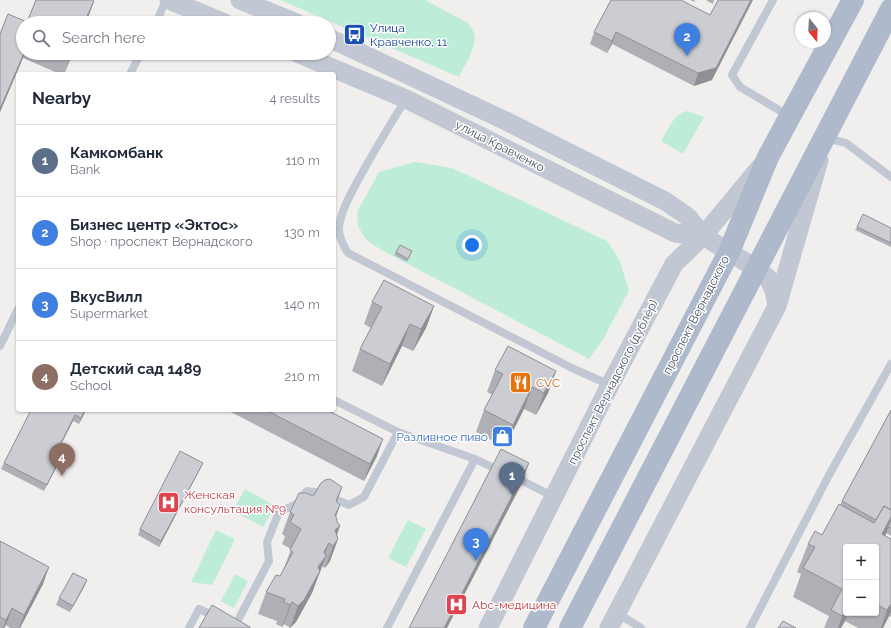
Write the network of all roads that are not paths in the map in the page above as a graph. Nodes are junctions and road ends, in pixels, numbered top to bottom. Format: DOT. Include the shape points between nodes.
graph roads {
  1 [pos="166,0"];
  2 [pos="169,0"];
  3 [pos="240,0"];
  4 [pos="773,0"];
  5 [pos="853,0"];
  6 [pos="159,16"];
  7 [pos="208,16"];
  8 [pos="280,16"];
  9 [pos="888,22"];
  10 [pos="336,41"];
  11 [pos="137,60"];
  12 [pos="311,60"];
  13 [pos="131,72"];
  14 [pos="335,72"];
  15 [pos="336,72"];
  16 [pos="457,98"];
  17 [pos="406,99"];
  18 [pos="790,117"];
  19 [pos="445,118"];
  20 [pos="825,138"];
  21 [pos="573,155"];
  22 [pos="768,157"];
  23 [pos="562,177"];
  24 [pos="891,177"];
  25 [pos="703,236"];
  26 [pos="729,252"];
  27 [pos="757,268"];
  28 [pos="777,306"];
  29 [pos="16,313"];
  30 [pos="0,346"];
  31 [pos="891,364"];
  32 [pos="610,385"];
  33 [pos="336,401"];
  34 [pos="398,432"];
  35 [pos="476,458"];
  36 [pos="555,497"];
  37 [pos="613,621"];
  38 [pos="237,627"];
  39 [pos="189,628"];
  40 [pos="387,628"];
  41 [pos="488,628"];
  42 [pos="534,628"];
  43 [pos="570,628"];
  44 [pos="641,628"];
  45 [pos="750,628"];
  1 -- 6 [label="lane"];
  2 -- 7 [label="street"];
  3 -- 8 [label="street"];
  4 -- 18 [label="lane" via="732,75 740,88"];
  5 -- 18 [label="main road, проспект Вернадского"];
  9 -- 20 [label="main road"];
  10 -- 16 [label="street, улица Кравченко"];
  11 -- 13 [label="lane"];
  12 -- 14 [label="street, улица Кравченко"];
  15 -- 17 [label="street, улица Кравченко"];
  16 -- 19 [label="street"];
  16 -- 21 [label="street, улица Кравченко"];
  17 -- 19 [label="street, улица Кравченко"];
  17 -- 32 [label="lane" via="385,131 342,213 339,228 348,253"];
  18 -- 22 [label="main road, проспект Вернадского"];
  19 -- 23 [label="street, улица Кравченко"];
  20 -- 24 [label="lane" via="846,143"];
  20 -- 27 [label="main road"];
  20 -- 28 [label="street"];
  21 -- 23 [label="street"];
  21 -- 25 [label="street, улица Кравченко" via="665,201 687,216"];
  22 -- 25 [label="street, проспект Вернадского (дублёр)"];
  22 -- 26 [label="main road, проспект Вернадского"];
  23 -- 25 [label="street, улица Кравченко" via="675,233"];
  25 -- 26 [label="street, улица Кравченко"];
  25 -- 32 [label="street, проспект Вернадского (дублёр)" via="674,264"];
  26 -- 27 [label="street, улица Кравченко"];
  26 -- 42 [label="main road, проспект Вернадского"];
  27 -- 28 [label="street, улица Кравченко" via="768,278 774,290"];
  27 -- 43 [label="main road"];
  28 -- 37 [label="street"];
  29 -- 30 [label="lane"];
  31 -- 45 [label="lane" via="829,475"];
  32 -- 36 [label="street, проспект Вернадского (дублёр)"];
  33 -- 34 [label="lane"];
  34 -- 35 [label="lane"];
  34 -- 38 [label="lane" via="364,497 349,505 322,493 307,491 298,504 279,512 267,542 269,561"];
  35 -- 36 [label="lane"];
  35 -- 40 [label="lane"];
  36 -- 41 [label="street, проспект Вернадского (дублёр)"];
  37 -- 44 [label="lane"];
  38 -- 39 [label="lane" via="199,609"];
}
